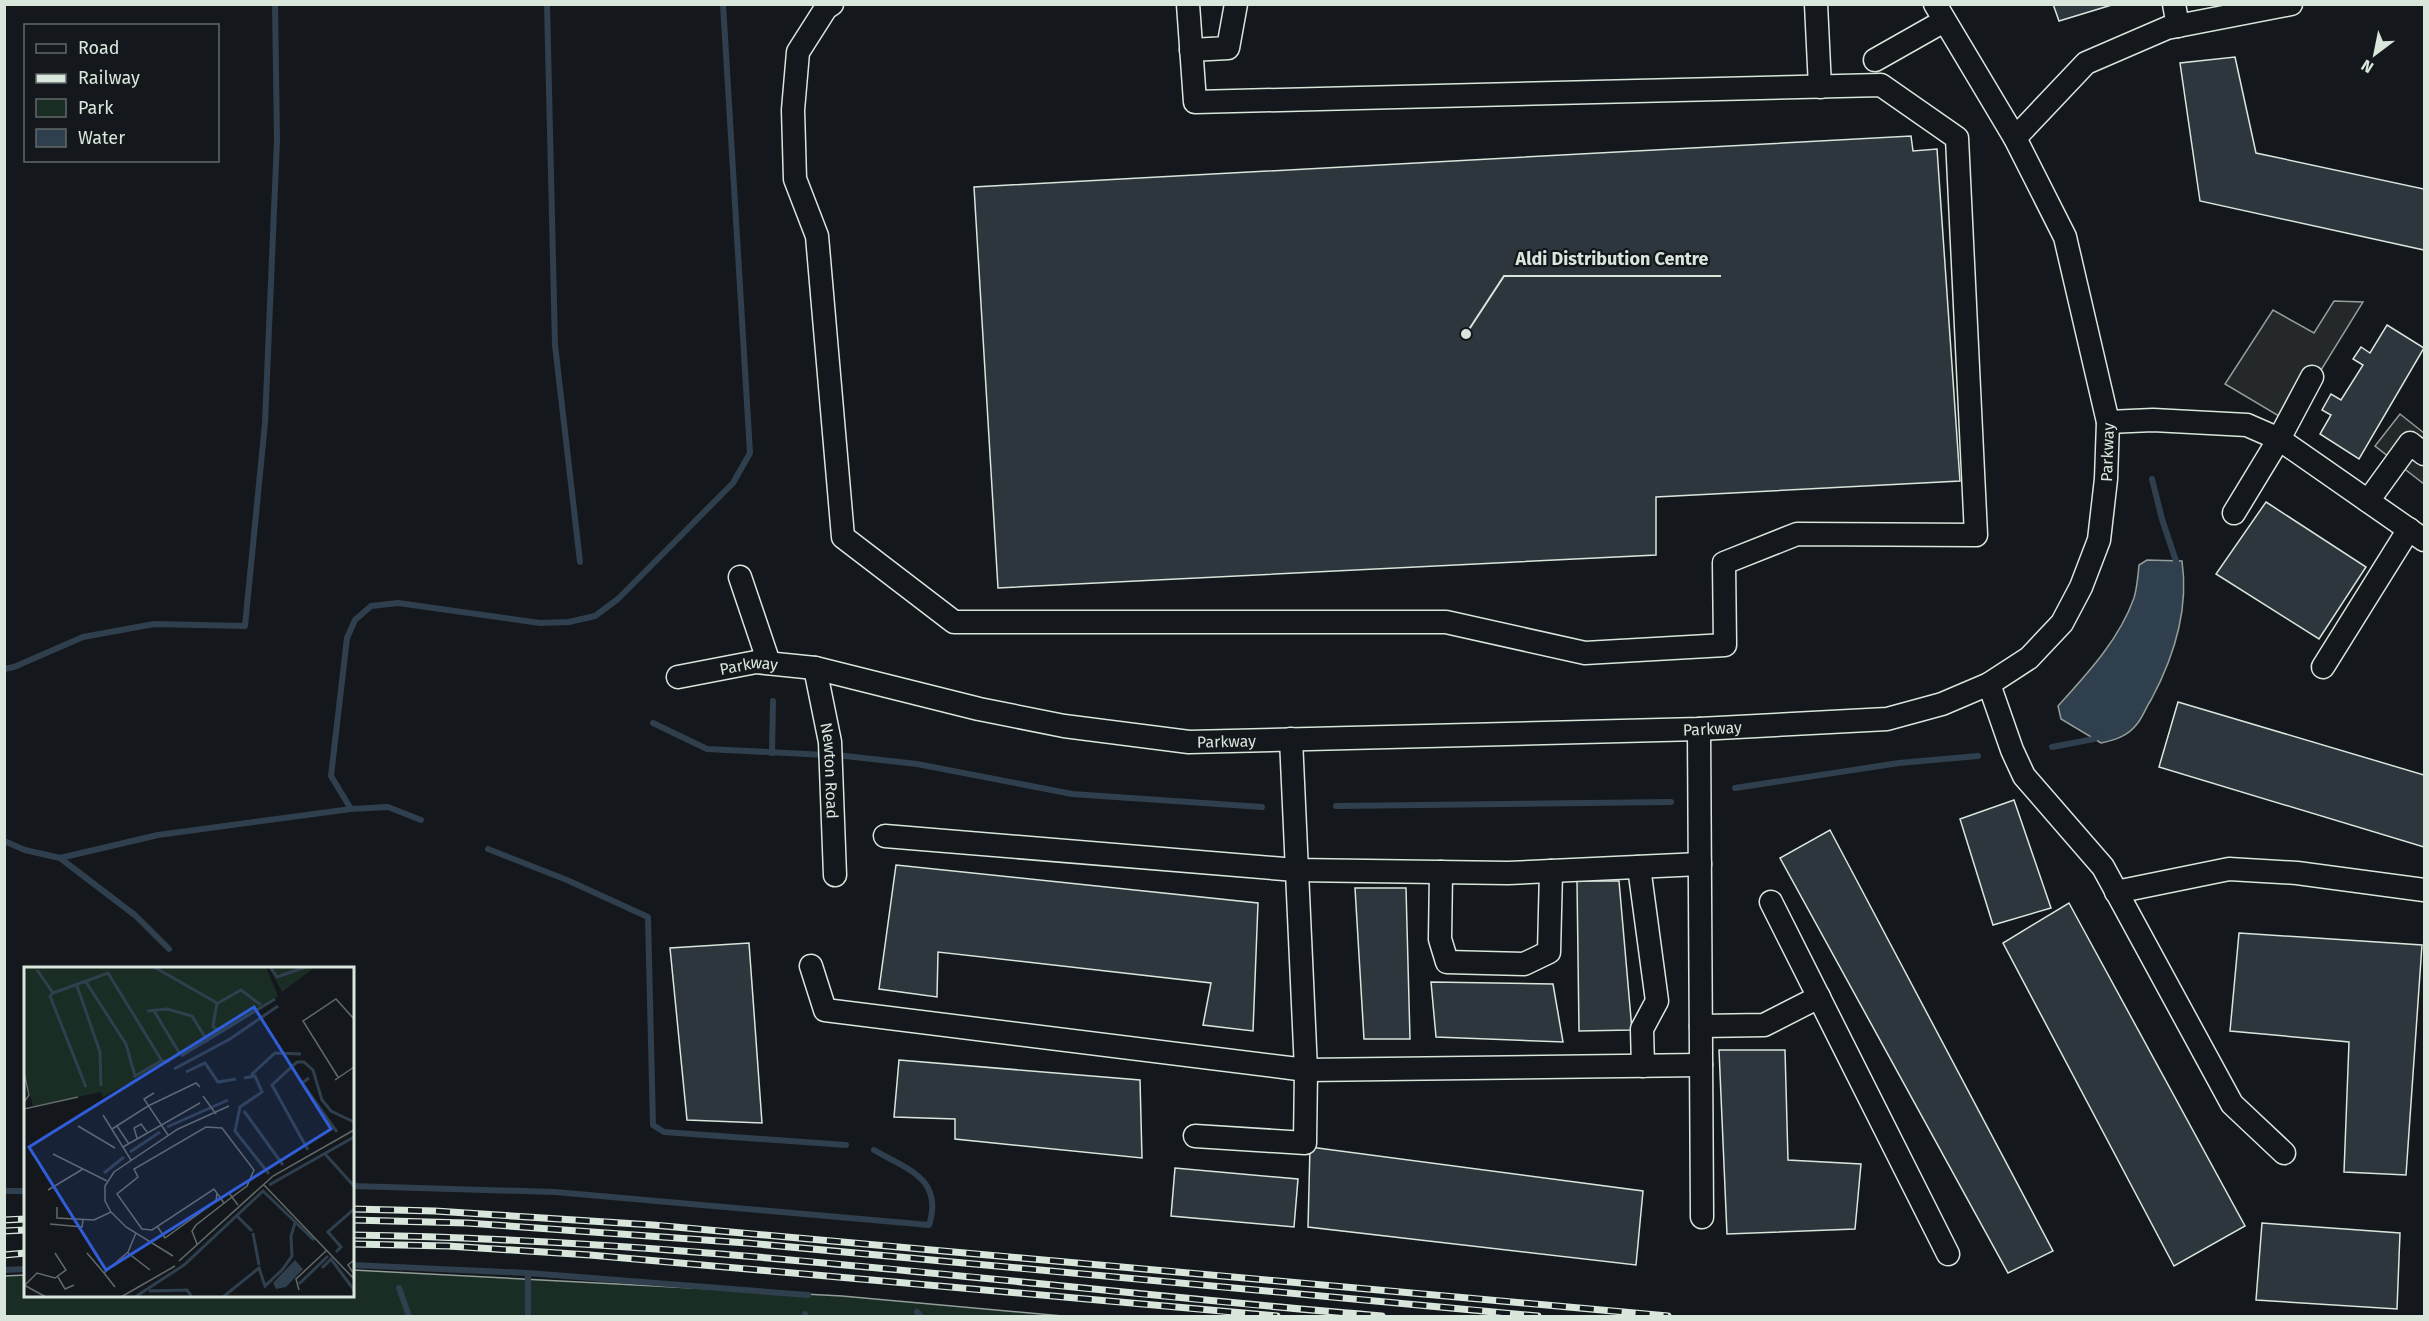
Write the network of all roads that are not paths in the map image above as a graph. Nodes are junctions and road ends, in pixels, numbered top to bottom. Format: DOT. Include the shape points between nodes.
graph roads {
  1 [pos="832,4"];
  2 [pos="1188,4"];
  3 [pos="1236,4"];
  4 [pos="1816,4"];
  5 [pos="2291,4"];
  6 [pos="1939,13"];
  7 [pos="2176,15"];
  8 [pos="1191,50"];
  9 [pos="1875,60"];
  10 [pos="1820,87"];
  11 [pos="2015,138"];
  12 [pos="2312,377"];
  13 [pos="2108,422"];
  14 [pos="2279,439"];
  15 [pos="2424,454"];
  16 [pos="2368,501"];
  17 [pos="2234,513"];
  18 [pos="2417,535"];
  19 [pos="740,577"];
  20 [pos="769,663"];
  21 [pos="2323,667"];
  22 [pos="815,668"];
  23 [pos="678,677"];
  24 [pos="1989,684"];
  25 [pos="1699,729"];
  26 [pos="1291,739"];
  27 [pos="885,836"];
  28 [pos="1700,864"];
  29 [pos="1639,867"];
  30 [pos="1296,870"];
  31 [pos="1551,871"];
  32 [pos="1441,872"];
  33 [pos="835,874"];
  34 [pos="2424,890"];
  35 [pos="2116,892"];
  36 [pos="1772,902"];
  37 [pos="811,966"];
  38 [pos="1819,997"];
  39 [pos="1701,1026"];
  40 [pos="1701,1065"];
  41 [pos="1643,1066"];
  42 [pos="1306,1070"];
  43 [pos="1195,1136"];
  44 [pos="2284,1153"];
  45 [pos="1702,1217"];
  46 [pos="1948,1254"];
  1 -- 10 [label="street" via="798,52 793,110 795,179 817,236 843,537 954,622 1446,622 1585,652 1725,645 1724,563 1797,534 1976,535 1957,138 1881,85"];
  2 -- 8 [label="street"];
  3 -- 8 [label="street" via="1228,48"];
  4 -- 10 [label="street"];
  5 -- 7 [label="street"];
  6 -- 9 [label="street"];
  6 -- 11 [label="street, Parkway"];
  7 -- 11 [label="street" via="2158,31 2086,63"];
  8 -- 10 [label="street" via="1195,102"];
  11 -- 13 [label="street, Parkway" via="2065,237"];
  12 -- 14 [label="street"];
  13 -- 14 [label="street" via="2247,425"];
  13 -- 24 [label="street, Parkway" via="2099,540 2081,587 2062,623 2029,658"];
  14 -- 16 [label="street"];
  14 -- 17 [label="street"];
  15 -- 16 [label="street" via="2410,443"];
  16 -- 18 [label="street"];
  18 -- 21 [label="street"];
  19 -- 20 [label="street"];
  20 -- 22 [label="street, Parkway"];
  20 -- 23 [label="street, Parkway" via="725,666"];
  22 -- 26 [label="street, Parkway" via="1064,726 1189,742"];
  22 -- 33 [label="street, Newton Road" via="830,742"];
  24 -- 25 [label="street, Parkway" via="1942,704 1887,719"];
  24 -- 35 [label="street" via="2024,776 2103,867"];
  25 -- 26 [label="street, Parkway"];
  25 -- 28 [label="street"];
  26 -- 30 [label="street"];
  27 -- 30 [label="street"];
  28 -- 29 [label="street"];
  28 -- 39 [label="street"];
  29 -- 31 [label="street"];
  29 -- 41 [label="street" via="1657,1001 1642,1029"];
  30 -- 32 [label="street"];
  30 -- 42 [label="street"];
  31 -- 32 [label="street"];
  31 -- 32 [label="street" via="1550,952 1524,964 1447,962 1440,939"];
  34 -- 35 [label="street" via="2297,873 2229,869"];
  35 -- 44 [label="street" via="2232,1104"];
  36 -- 38 [label="street"];
  37 -- 42 [label="street" via="825,1010"];
  38 -- 39 [label="street" via="1764,1025"];
  38 -- 46 [label="street"];
  39 -- 40 [label="street"];
  40 -- 41 [label="street"];
  40 -- 45 [label="street"];
  41 -- 42 [label="street"];
  42 -- 43 [label="street" via="1305,1143"];
}
